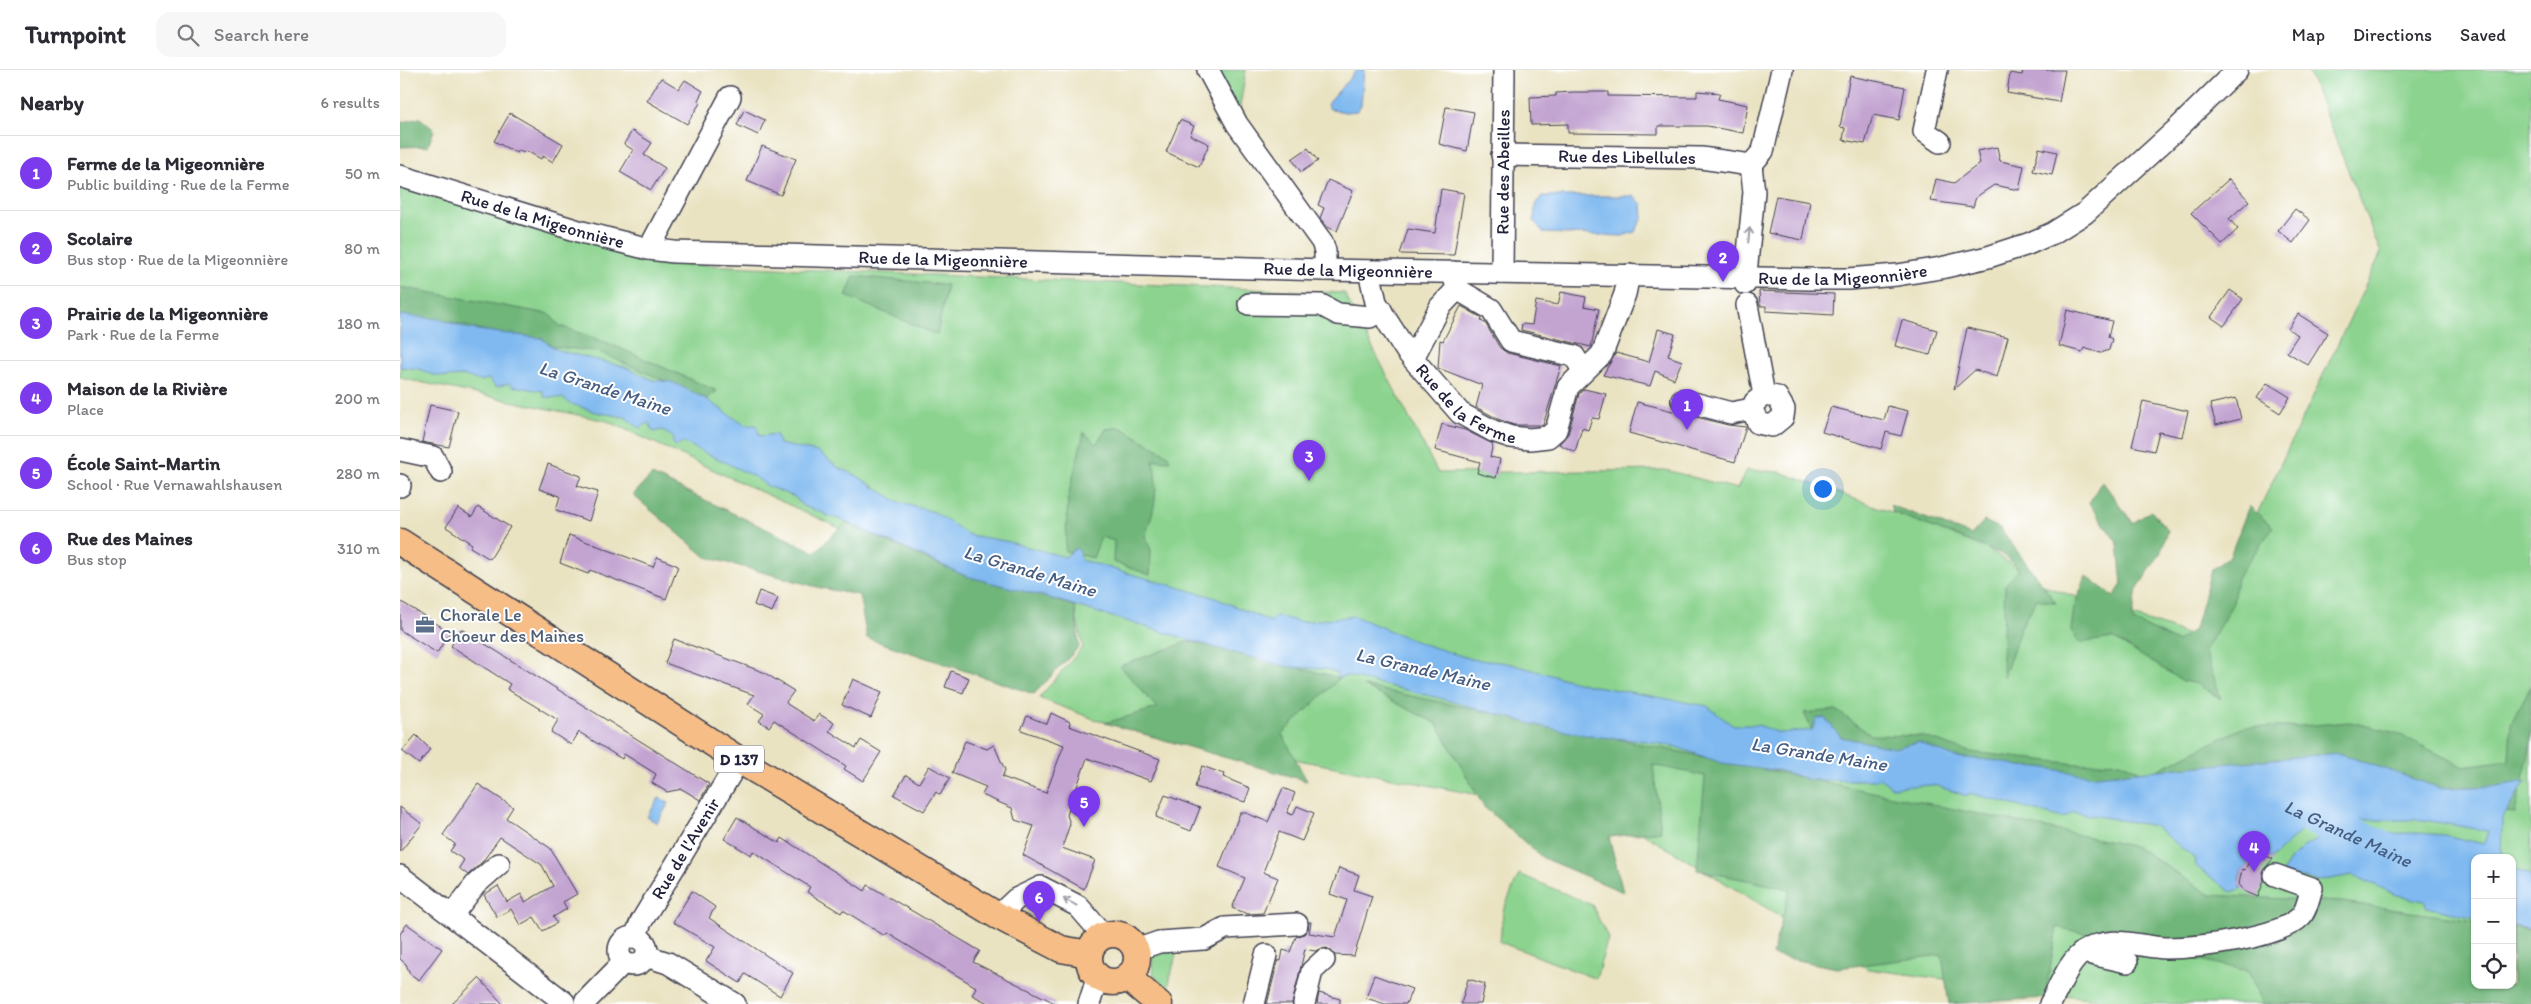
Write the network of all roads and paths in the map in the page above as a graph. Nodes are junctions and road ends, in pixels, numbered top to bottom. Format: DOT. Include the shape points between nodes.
graph roads {
  1 [pos="1208,70"];
  2 [pos="1504,70"];
  3 [pos="1782,70"];
  4 [pos="1937,70"];
  5 [pos="2237,70"];
  6 [pos="730,97"];
  7 [pos="1940,142"];
  8 [pos="1502,155"];
  9 [pos="1751,165"];
  10 [pos="400,176"];
  11 [pos="649,249"];
  12 [pos="1325,270"];
  13 [pos="1369,271"];
  14 [pos="1502,273"];
  15 [pos="1629,275"];
  16 [pos="1455,280"];
  17 [pos="1745,281"];
  18 [pos="1249,304"];
  19 [pos="1746,305"];
  20 [pos="1381,310"];
  21 [pos="1413,358"];
  22 [pos="1582,370"];
  23 [pos="1682,400"];
  24 [pos="400,450"];
  25 [pos="441,472"];
  26 [pos="400,542"];
  27 [pos="739,760"];
  28 [pos="499,864"];
  29 [pos="2275,875"];
  30 [pos="400,876"];
  31 [pos="452,916"];
  32 [pos="998,916"];
  33 [pos="1297,924"];
  34 [pos="635,937"];
  35 [pos="1136,950"];
  36 [pos="2083,952"];
  37 [pos="1266,955"];
  38 [pos="646,956"];
  39 [pos="1097,956"];
  40 [pos="1324,960"];
  41 [pos="624,962"];
  42 [pos="2127,962"];
  43 [pos="1127,977"];
  44 [pos="563,1003"];
  45 [pos="586,1003"];
  46 [pos="735,1004"];
  47 [pos="1089,1004"];
  48 [pos="1159,1004"];
  49 [pos="1254,1004"];
  50 [pos="1304,1004"];
  51 [pos="2050,1004"];
  1 -- 12 [label="street" via="1237,124 1322,242 1326,250"];
  2 -- 8 [label="street, Rue des Abeilles"];
  3 -- 9 [label="street" via="1763,151"];
  4 -- 7 [label="street" via="1924,131"];
  5 -- 17 [label="street, Rue de la Migeonnière" via="2085,213 2028,244 1942,268 1897,275"];
  6 -- 11 [label="street"];
  8 -- 9 [label="street, Rue des Libellules" via="1700,158"];
  8 -- 14 [label="street, Rue des Abeilles"];
  17 -- 9 [label="street, one-way" via="1754,192"];
  10 -- 11 [label="street, Rue de la Migeonnière" via="582,232"];
  11 -- 12 [label="street, Rue de la Migeonnière" via="712,254"];
  12 -- 13 [label="street, Rue de la Migeonnière"];
  13 -- 16 [label="street, Rue de la Migeonnière"];
  13 -- 20 [label="street, Rue de la Ferme" via="1372,291"];
  14 -- 15 [label="street, Rue de la Migeonnière"];
  14 -- 16 [label="street, Rue de la Migeonnière"];
  15 -- 17 [label="street, Rue de la Migeonnière"];
  15 -- 22 [label="street, Rue de la Ferme" via="1626,294 1602,354"];
  16 -- 21 [label="street"];
  16 -- 22 [label="street" via="1491,310 1511,342 1574,356"];
  18 -- 20 [label="street" via="1321,305 1338,314 1370,317"];
  19 -- 23 [label="street" via="1758,402 1731,413"];
  20 -- 21 [label="street, Rue de la Ferme"];
  21 -- 22 [label="street, Rue de la Ferme" via="1460,413 1493,431 1530,439 1548,437 1556,430 1568,387"];
  24 -- 25 [label="street" via="433,457"];
  26 -- 27 [label="main road, D 137"];
  27 -- 32 [label="main road, D 137"];
  27 -- 34 [label="street, Rue de l'Avenir"];
  28 -- 31 [label="street" via="476,884"];
  29 -- 36 [label="street" via="2312,888 2302,916 2280,930 2245,940 2167,948 2118,941 2099,944"];
  30 -- 31 [label="street"];
  31 -- 44 [label="street"];
  32 -- 39 [label="main road, D 137" via="1061,949"];
  39 -- 32 [label="street, one-way" via="1078,906 1041,887 1016,899"];
  33 -- 35 [label="street" via="1225,928 1204,939 1159,942"];
  34 -- 38 [label="street" via="646,944"];
  34 -- 41 [label="street" via="621,943 619,955"];
  35 -- 39 [label="main road" via="1132,943 1119,935"];
  35 -- 43 [label="main road" via="1136,965"];
  36 -- 42 [label="street"];
  36 -- 51 [label="street"];
  37 -- 49 [label="street"];
  38 -- 41 [label="street" via="637,965"];
  38 -- 46 [label="street" via="668,963"];
  39 -- 43 [label="main road" via="1112,982"];
  39 -- 47 [label="street"];
  40 -- 50 [label="street" via="1312,971"];
  41 -- 45 [label="street"];
  43 -- 48 [label="main road"];
  44 -- 45 [label="street" via="575,997"];
}
